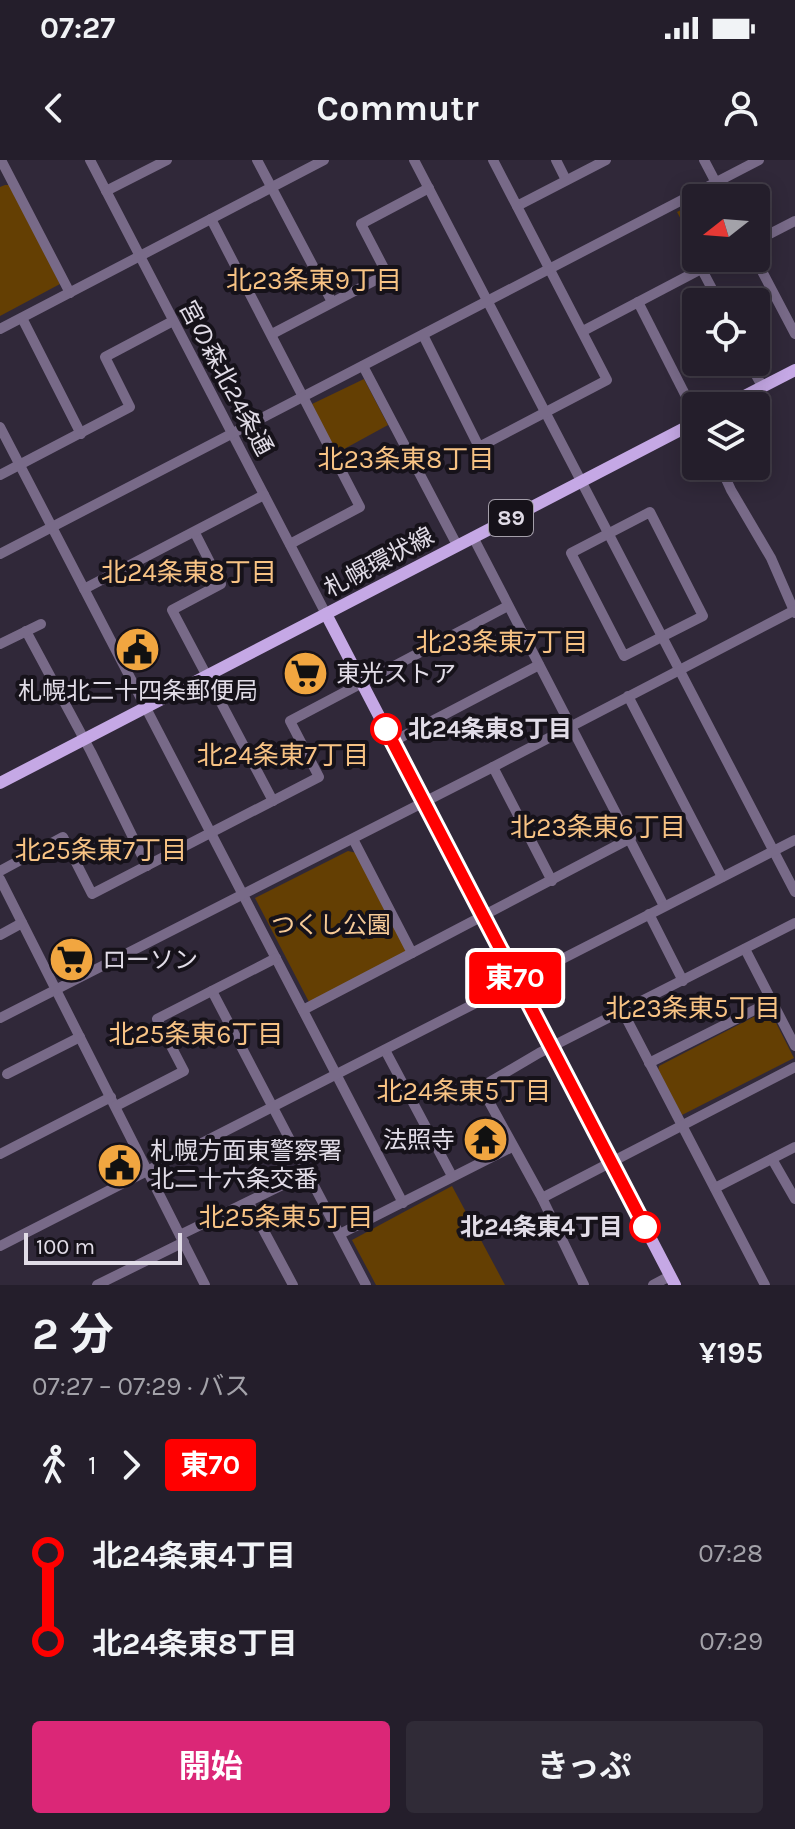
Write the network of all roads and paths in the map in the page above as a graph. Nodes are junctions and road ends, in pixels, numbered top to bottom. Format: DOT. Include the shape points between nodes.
graph roads {
  1 [pos="1,160"];
  2 [pos="90,160"];
  3 [pos="167,160"];
  4 [pos="257,160"];
  5 [pos="324,160"];
  6 [pos="414,160"];
  7 [pos="493,160"];
  8 [pos="556,160"];
  9 [pos="606,160"];
  10 [pos="704,160"];
  11 [pos="759,160"];
  12 [pos="5,180"];
  13 [pos="566,180"];
  14 [pos="716,182"];
  15 [pos="271,187"];
  16 [pos="429,188"];
  17 [pos="106,191"];
  18 [pos="517,206"];
  19 [pos="211,219"];
  20 [pos="795,221"];
  21 [pos="770,234"];
  22 [pos="139,256"];
  23 [pos="550,268"];
  24 [pos="694,272"];
  25 [pos="762,272"];
  26 [pos="70,293"];
  27 [pos="332,302"];
  28 [pos="488,302"];
  29 [pos="638,302"];
  30 [pos="22,318"];
  31 [pos="173,321"];
  32 [pos="0,329"];
  33 [pos="583,331"];
  34 [pos="272,334"];
  35 [pos="795,334"];
  36 [pos="423,335"];
  37 [pos="363,366"];
  38 [pos="795,370"];
  39 [pos="757,376"];
  40 [pos="762,386"];
  41 [pos="683,392"];
  42 [pos="751,392"];
  43 [pos="303,397"];
  44 [pos="545,413"];
  45 [pos="682,426"];
  46 [pos="0,427"];
  47 [pos="81,434"];
  48 [pos="233,434"];
  49 [pos="19,464"];
  50 [pos="0,475"];
  51 [pos="726,480"];
  52 [pos="580,481"];
  53 [pos="264,495"];
  54 [pos="52,527"];
  55 [pos="195,533"];
  56 [pos="608,534"];
  57 [pos="473,537"];
  58 [pos="290,544"];
  59 [pos="457,545"];
  60 [pos="0,554"];
  61 [pos="84,589"];
  62 [pos="508,606"];
  63 [pos="795,611"];
  64 [pos="326,614"];
  65 [pos="41,624"];
  66 [pos="26,631"];
  67 [pos="662,637"];
  68 [pos="0,644"];
  69 [pos="539,665"];
  70 [pos="680,671"];
  71 [pos="208,675"];
  72 [pos="362,683"];
  73 [pos="628,696"];
  74 [pos="145,708"];
  75 [pos="571,727"];
  76 [pos="82,740"];
  77 [pos="392,742"];
  78 [pos="493,767"];
  79 [pos="0,783"];
  80 [pos="273,801"];
  81 [pos="424,802"];
  82 [pos="211,833"];
  83 [pos="631,838"];
  84 [pos="353,839"];
  85 [pos="795,840"];
  86 [pos="774,850"];
  87 [pos="147,866"];
  88 [pos="0,871"];
  89 [pos="722,877"];
  90 [pos="0,879"];
  91 [pos="552,881"];
  92 [pos="795,892"];
  93 [pos="243,894"];
  94 [pos="664,906"];
  95 [pos="649,914"];
  96 [pos="483,916"];
  97 [pos="22,923"];
  98 [pos="795,923"];
  99 [pos="0,935"];
  100 [pos="745,949"];
  101 [pos="412,953"];
  102 [pos="276,958"];
  103 [pos="517,981"];
  104 [pos="683,981"];
  105 [pos="56,990"];
  106 [pos="212,991"];
  107 [pos="772,1001"];
  108 [pos="303,1010"];
  109 [pos="623,1012"];
  110 [pos="0,1018"];
  111 [pos="80,1037"];
  112 [pos="795,1046"];
  113 [pos="551,1047"];
  114 [pos="385,1050"];
  115 [pos="649,1063"];
  116 [pos="795,1067"];
  117 [pos="7,1074"];
  118 [pos="337,1074"];
  119 [pos="113,1101"];
  120 [pos="274,1106"];
  121 [pos="682,1125"];
  122 [pos="512,1147"];
  123 [pos="795,1147"];
  124 [pos="0,1154"];
  125 [pos="772,1159"];
  126 [pos="611,1162"];
  127 [pos="147,1172"];
  128 [pos="307,1173"];
  129 [pos="452,1176"];
  130 [pos="715,1188"];
  131 [pos="542,1198"];
  132 [pos="795,1199"];
  133 [pos="249,1203"];
  134 [pos="403,1203"];
  135 [pos="340,1234"];
  136 [pos="182,1238"];
  137 [pos="0,1246"];
  138 [pos="673,1280"];
  139 [pos="97,1285"];
  140 [pos="205,1285"];
  141 [pos="293,1285"];
  142 [pos="366,1285"];
  143 [pos="584,1285"];
  144 [pos="653,1285"];
  145 [pos="765,1285"];
  1 -- 12 [label="street"];
  2 -- 17 [label="street, 宮の森北24条通"];
  3 -- 17 [label="street"];
  4 -- 15 [label="street"];
  5 -- 15 [label="street"];
  6 -- 16 [label="street"];
  7 -- 18 [label="street"];
  8 -- 13 [label="street"];
  9 -- 13 [label="street"];
  10 -- 14 [label="street"];
  11 -- 14 [label="street"];
  12 -- 26 [label="street"];
  13 -- 18 [label="street"];
  14 -- 23 [label="street"];
  15 -- 19 [label="street"];
  15 -- 27 [label="street"];
  16 -- 27 [label="street" via="361,224 387,274"];
  16 -- 28 [label="street"];
  17 -- 22 [label="street, 宮の森北24条通"];
  18 -- 23 [label="street"];
  19 -- 22 [label="street"];
  19 -- 34 [label="street"];
  20 -- 21 [label="street"];
  22 -- 26 [label="street"];
  22 -- 31 [label="street, 宮の森北24条通"];
  23 -- 28 [label="street"];
  23 -- 33 [label="street"];
  24 -- 29 [label="street"];
  25 -- 35 [label="street"];
  26 -- 30 [label="street"];
  27 -- 34 [label="street"];
  28 -- 36 [label="street"];
  28 -- 44 [label="street"];
  29 -- 33 [label="street"];
  29 -- 41 [label="street"];
  30 -- 32 [label="street"];
  30 -- 47 [label="street"];
  31 -- 47 [label="street" via="105,357 130,407"];
  31 -- 48 [label="street, 宮の森北24条通"];
  33 -- 44 [label="street" via="607,380"];
  34 -- 43 [label="street"];
  36 -- 37 [label="street"];
  36 -- 44 [label="street" via="479,447"];
  37 -- 43 [label="street"];
  37 -- 59 [label="street"];
  38 -- 40 [label="main road"];
  39 -- 40 [label="street"];
  40 -- 42 [label="main road"];
  43 -- 48 [label="street"];
  43 -- 58 [label="street" via="360,507"];
  44 -- 52 [label="street"];
  45 -- 52 [label="main road, 札幌環状線 / 89"];
  46 -- 49 [label="street"];
  47 -- 49 [label="street"];
  48 -- 53 [label="street, 宮の森北24条通"];
  48 -- 54 [label="street"];
  49 -- 50 [label="street"];
  49 -- 54 [label="street"];
  51 -- 63 [label="street"];
  52 -- 56 [label="street"];
  52 -- 57 [label="main road, 札幌環状線 / 89"];
  53 -- 55 [label="street"];
  53 -- 58 [label="street, 宮の森北24条通"];
  54 -- 60 [label="street"];
  54 -- 61 [label="street"];
  55 -- 61 [label="street"];
  55 -- 71 [label="street" via="221,584 172,610"];
  56 -- 67 [label="street"];
  56 -- 67 [label="street" via="571,553 624,656"];
  56 -- 67 [label="street" via="650,512 703,616"];
  57 -- 59 [label="main road, 札幌環状線 / 89"];
  57 -- 62 [label="street"];
  58 -- 64 [label="street, 宮の森北24条通"];
  59 -- 64 [label="main road, 札幌環状線 / 89"];
  61 -- 74 [label="street"];
  62 -- 69 [label="street"];
  62 -- 72 [label="street"];
  63 -- 70 [label="street"];
  64 -- 71 [label="main road"];
  64 -- 72 [label="main road, 札幌環状線"];
  65 -- 66 [label="street"];
  66 -- 68 [label="street"];
  66 -- 76 [label="street"];
  67 -- 70 [label="street"];
  69 -- 75 [label="street"];
  69 -- 77 [label="street"];
  70 -- 73 [label="street"];
  70 -- 86 [label="street"];
  71 -- 74 [label="main road"];
  71 -- 80 [label="street"];
  72 -- 77 [label="main road, 札幌環状線"];
  72 -- 80 [label="street" via="290,721 319,777"];
  73 -- 75 [label="street"];
  73 -- 89 [label="street"];
  74 -- 76 [label="main road"];
  74 -- 82 [label="street"];
  75 -- 78 [label="street"];
  75 -- 83 [label="street"];
  76 -- 79 [label="main road"];
  76 -- 87 [label="street"];
  77 -- 81 [label="main road, 札幌環状線"];
  78 -- 81 [label="street"];
  78 -- 91 [label="street"];
  80 -- 82 [label="street"];
  81 -- 84 [label="street"];
  81 -- 96 [label="main road, 札幌環状線"];
  82 -- 87 [label="street"];
  82 -- 93 [label="street"];
  83 -- 91 [label="street"];
  83 -- 94 [label="street"];
  84 -- 93 [label="street"];
  84 -- 101 [label="street"];
  85 -- 86 [label="street"];
  86 -- 89 [label="street"];
  86 -- 92 [label="street"];
  87 -- 88 [label="street" via="92,894 63,837"];
  89 -- 94 [label="street"];
  90 -- 97 [label="street"];
  91 -- 96 [label="street"];
  93 -- 102 [label="street"];
  93 -- 105 [label="street"];
  94 -- 95 [label="street"];
  95 -- 103 [label="street"];
  95 -- 104 [label="street"];
  96 -- 101 [label="street"];
  96 -- 103 [label="main road, 札幌環状線"];
  97 -- 99 [label="street"];
  97 -- 105 [label="street"];
  98 -- 100 [label="street"];
  100 -- 104 [label="street"];
  100 -- 107 [label="street"];
  101 -- 108 [label="street"];
  102 -- 106 [label="street"];
  102 -- 108 [label="street"];
  103 -- 113 [label="main road, 札幌環状線"];
  103 -- 114 [label="street"];
  104 -- 109 [label="street"];
  105 -- 110 [label="street"];
  105 -- 111 [label="street"];
  106 -- 119 [label="street" via="157,1019 184,1071"];
  106 -- 120 [label="street"];
  107 -- 112 [label="street"];
  107 -- 115 [label="street"];
  108 -- 118 [label="street"];
  109 -- 113 [label="street"];
  109 -- 115 [label="street"];
  111 -- 117 [label="street"];
  111 -- 119 [label="street"];
  113 -- 122 [label="street" via="481,1087"];
  113 -- 126 [label="main road, 札幌環状線"];
  114 -- 118 [label="street"];
  114 -- 129 [label="street"];
  115 -- 121 [label="street"];
  116 -- 121 [label="street"];
  118 -- 120 [label="street"];
  118 -- 134 [label="street"];
  119 -- 124 [label="street"];
  119 -- 127 [label="street"];
  120 -- 127 [label="street"];
  120 -- 128 [label="street"];
  121 -- 126 [label="street"];
  121 -- 130 [label="street"];
  122 -- 129 [label="street"];
  122 -- 131 [label="street"];
  123 -- 125 [label="street"];
  125 -- 130 [label="street"];
  125 -- 132 [label="street"];
  126 -- 131 [label="street"];
  126 -- 138 [label="main road, 札幌環状線"];
  127 -- 136 [label="street"];
  127 -- 137 [label="street"];
  128 -- 133 [label="street"];
  128 -- 135 [label="street"];
  129 -- 134 [label="street"];
  130 -- 145 [label="street"];
  131 -- 143 [label="street"];
  133 -- 136 [label="street"];
  133 -- 141 [label="street"];
  134 -- 135 [label="street"];
  135 -- 142 [label="street"];
  136 -- 139 [label="street"];
  136 -- 140 [label="street"];
  138 -- 144 [label="street"];
}
